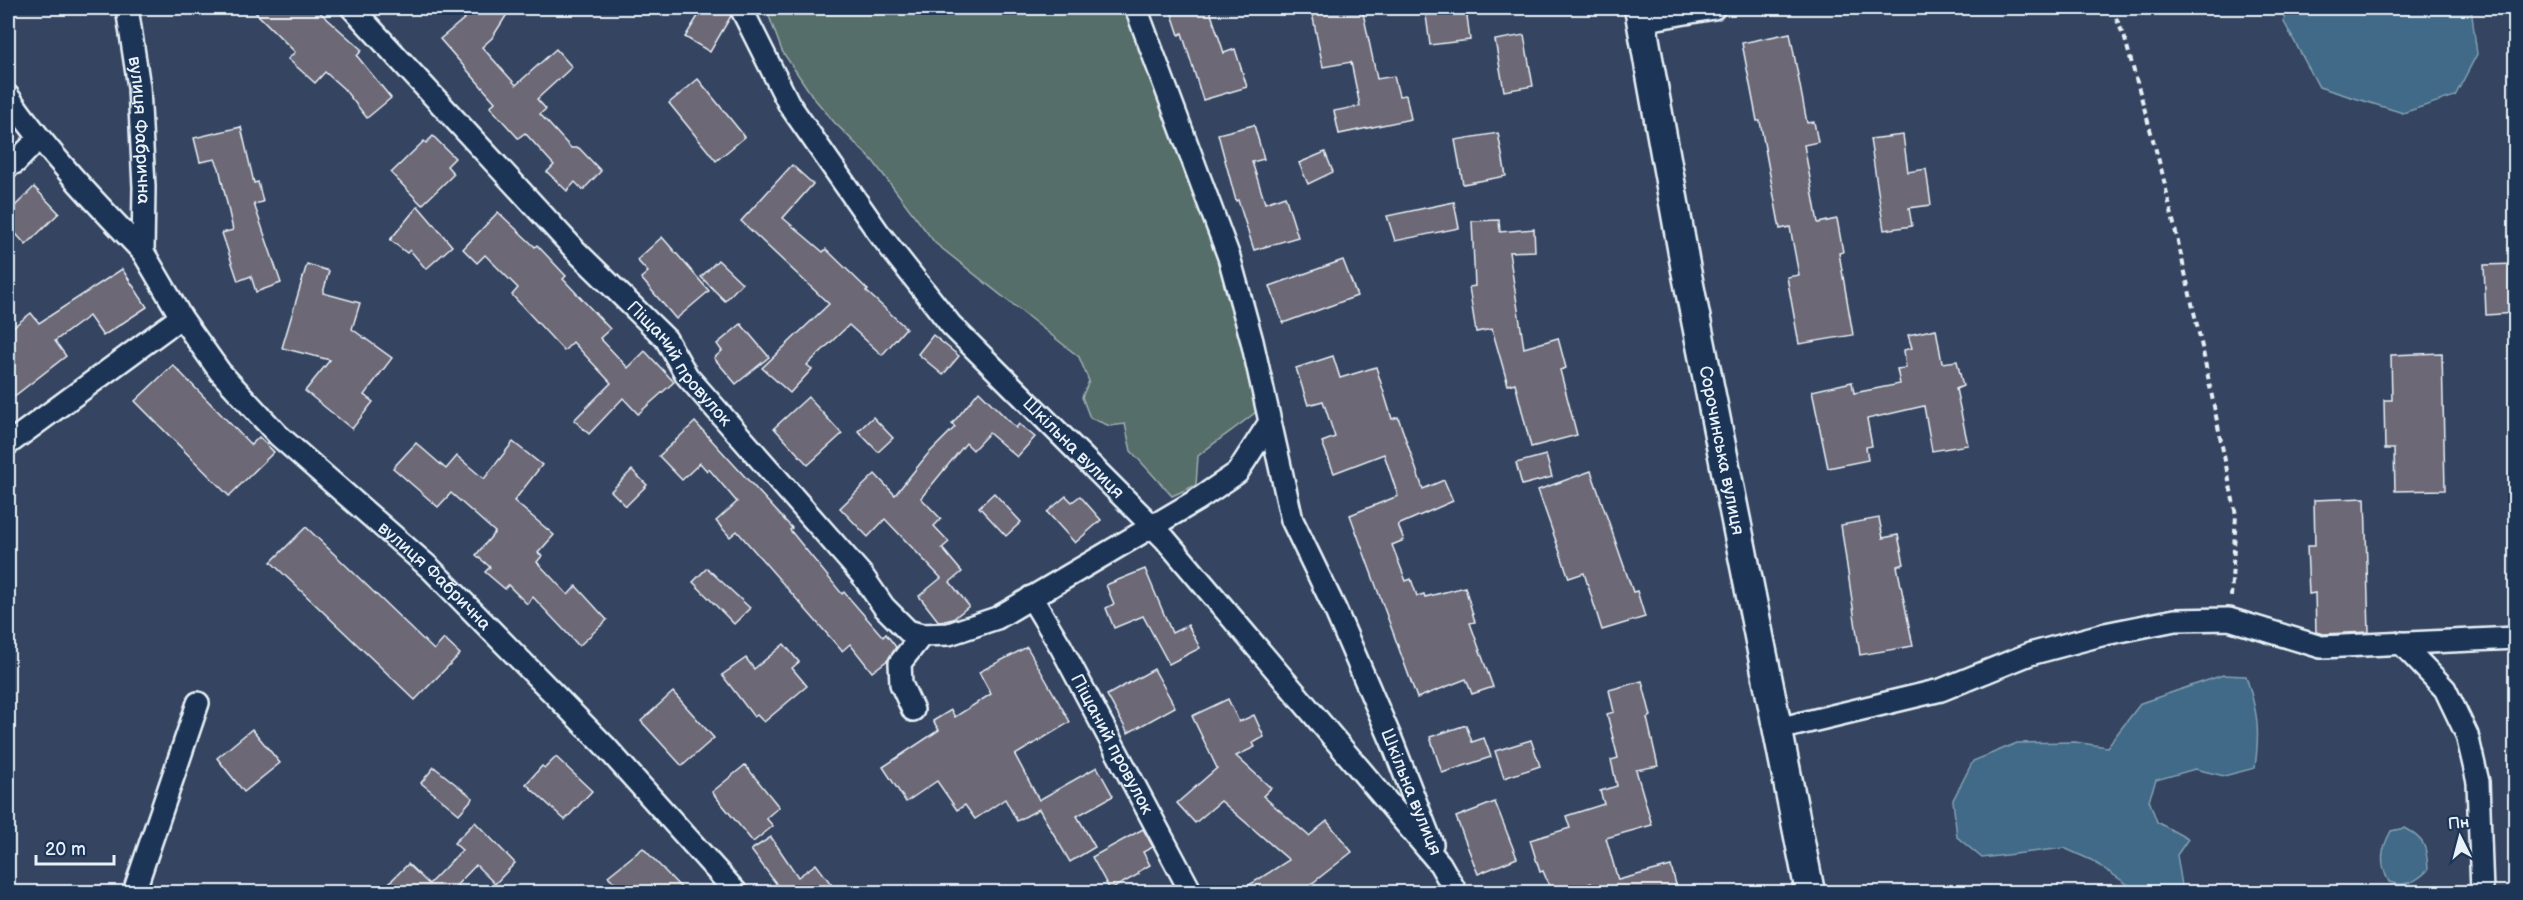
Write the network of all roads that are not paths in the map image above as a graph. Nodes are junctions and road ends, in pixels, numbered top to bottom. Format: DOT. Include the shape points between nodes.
graph roads {
  1 [pos="127,8"];
  2 [pos="352,8"];
  3 [pos="741,8"];
  4 [pos="1136,8"];
  5 [pos="1713,8"];
  6 [pos="1640,14"];
  7 [pos="8,96"];
  8 [pos="38,139"];
  9 [pos="8,166"];
  10 [pos="143,252"];
  11 [pos="181,317"];
  12 [pos="1270,422"];
  13 [pos="8,444"];
  14 [pos="1151,525"];
  15 [pos="1031,597"];
  16 [pos="922,635"];
  17 [pos="2516,638"];
  18 [pos="2401,643"];
  19 [pos="198,703"];
  20 [pos="913,710"];
  21 [pos="1778,729"];
  22 [pos="1440,864"];
  23 [pos="134,892"];
  24 [pos="736,892"];
  25 [pos="1191,892"];
  26 [pos="1456,892"];
  27 [pos="1810,892"];
  28 [pos="2482,892"];
  1 -- 10 [label="street, вулиця Фабрична" via="139,87"];
  2 -- 16 [label="street, Піщаний провулок" via="578,252 666,339 687,376 862,575 884,607 908,631"];
  3 -- 14 [label="street, Шкільна вулиця" via="789,104 878,232 951,325"];
  4 -- 12 [label="street, Шкільна вулиця" via="1229,257"];
  5 -- 6 [label="street"];
  6 -- 21 [label="main road, Сорочинська вулиця"];
  7 -- 8 [label="street, вулиця Фабрична"];
  8 -- 9 [label="street"];
  8 -- 10 [label="street, вулиця Фабрична"];
  10 -- 11 [label="street, вулиця Фабрична"];
  11 -- 13 [label="street"];
  11 -- 24 [label="street, вулиця Фабрична" via="220,372 278,435 431,569 604,745"];
  12 -- 14 [label="street" via="1238,473"];
  12 -- 22 [label="street, Шкільна вулиця" via="1292,520 1344,630"];
  14 -- 15 [label="street"];
  14 -- 22 [label="street, Шкільна вулиця"];
  15 -- 16 [label="street" via="997,618 949,634"];
  15 -- 25 [label="street, Піщаний провулок"];
  16 -- 20 [label="street" via="900,663 901,684"];
  17 -- 18 [label="street"];
  18 -- 21 [label="street" via="2321,647 2229,619 2175,620 2030,654 1941,690"];
  18 -- 28 [label="street" via="2445,689 2467,735 2478,782"];
  19 -- 23 [label="street"];
  21 -- 27 [label="main road, Сорочинська вулиця"];
  22 -- 26 [label="street, Шкільна вулиця"];
}
